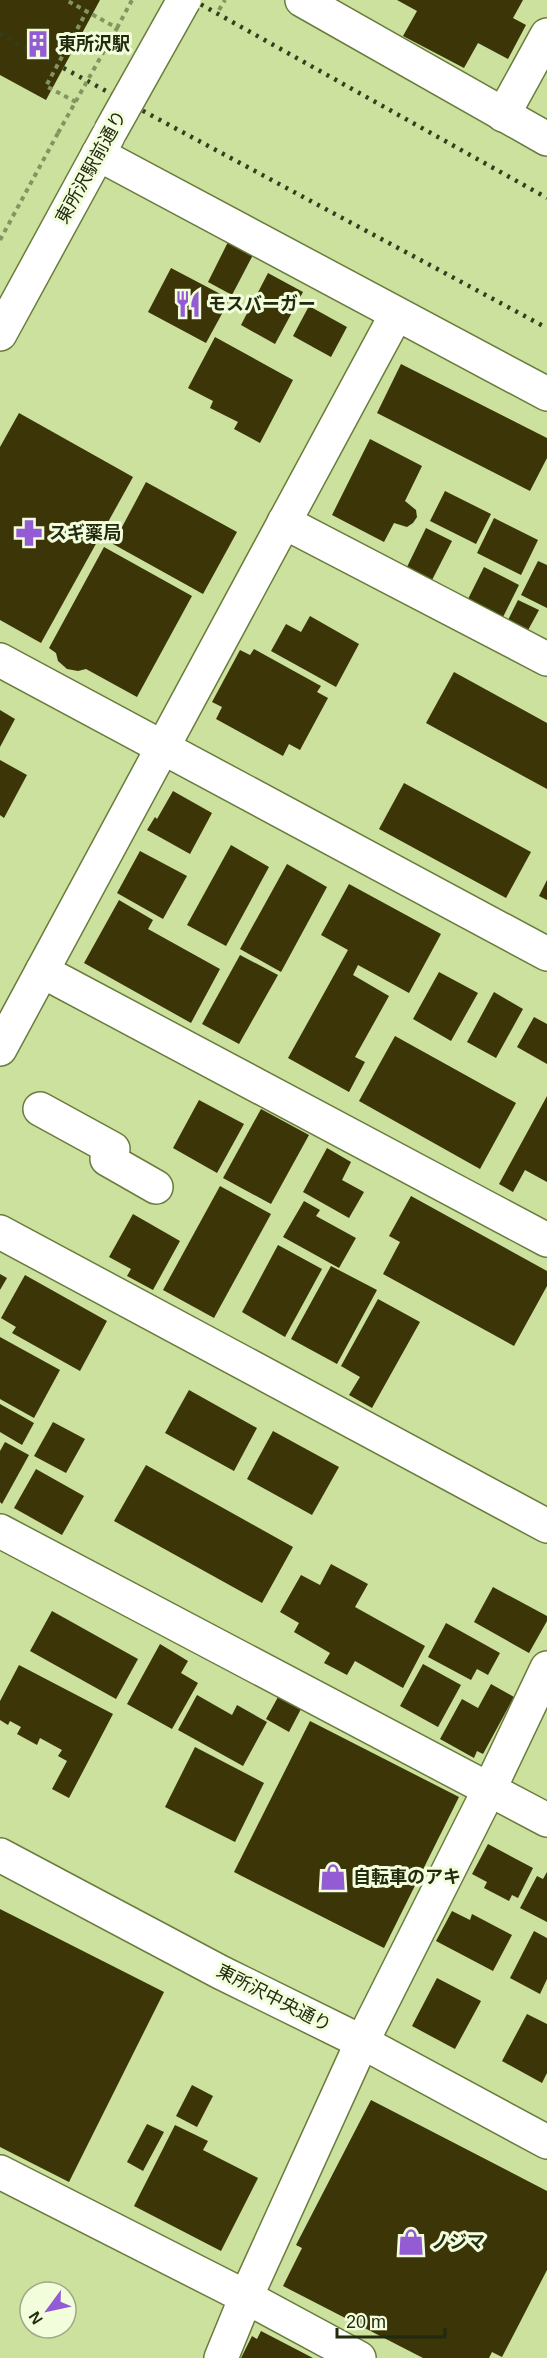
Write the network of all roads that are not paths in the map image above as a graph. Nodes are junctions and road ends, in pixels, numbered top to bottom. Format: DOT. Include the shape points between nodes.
graph roads {
  1 [pos="183,0"];
  2 [pos="302,0"];
  3 [pos="547,35"];
  4 [pos="503,115"];
  5 [pos="547,139"];
  6 [pos="104,143"];
  7 [pos="396,315"];
  8 [pos="0,334"];
  9 [pos="547,394"];
  10 [pos="284,522"];
  11 [pos="547,659"];
  12 [pos="0,660"];
  13 [pos="162,747"];
  14 [pos="547,954"];
  15 [pos="42,971"];
  16 [pos="0,1049"];
  17 [pos="40,1109"];
  18 [pos="156,1186"];
  19 [pos="0,1232"];
  20 [pos="547,1240"];
  21 [pos="547,1526"];
  22 [pos="0,1531"];
  23 [pos="547,1668"];
  24 [pos="489,1790"];
  25 [pos="547,1820"];
  26 [pos="0,1855"];
  27 [pos="362,2042"];
  28 [pos="547,2142"];
  29 [pos="0,2172"];
  30 [pos="246,2297"];
  31 [pos="221,2358"];
  32 [pos="358,2358"];
  1 -- 6 [label="street, 東所沢駅前通り, bridge"];
  2 -- 4 [label="street"];
  3 -- 4 [label="street"];
  4 -- 5 [label="street"];
  6 -- 7 [label="street"];
  6 -- 8 [label="street, 東所沢駅前通り"];
  7 -- 9 [label="street"];
  7 -- 10 [label="street"];
  10 -- 11 [label="street"];
  10 -- 13 [label="street"];
  12 -- 13 [label="street"];
  13 -- 14 [label="street"];
  13 -- 15 [label="street"];
  15 -- 16 [label="street"];
  15 -- 20 [label="street"];
  17 -- 18 [label="street"];
  19 -- 21 [label="street"];
  22 -- 24 [label="street"];
  23 -- 24 [label="street"];
  24 -- 25 [label="street"];
  24 -- 27 [label="street"];
  26 -- 27 [label="street, 東所沢中央通り"];
  27 -- 28 [label="street, 東所沢中央通り"];
  27 -- 30 [label="street"];
  29 -- 30 [label="street"];
  30 -- 31 [label="street"];
  30 -- 32 [label="street"];
}
